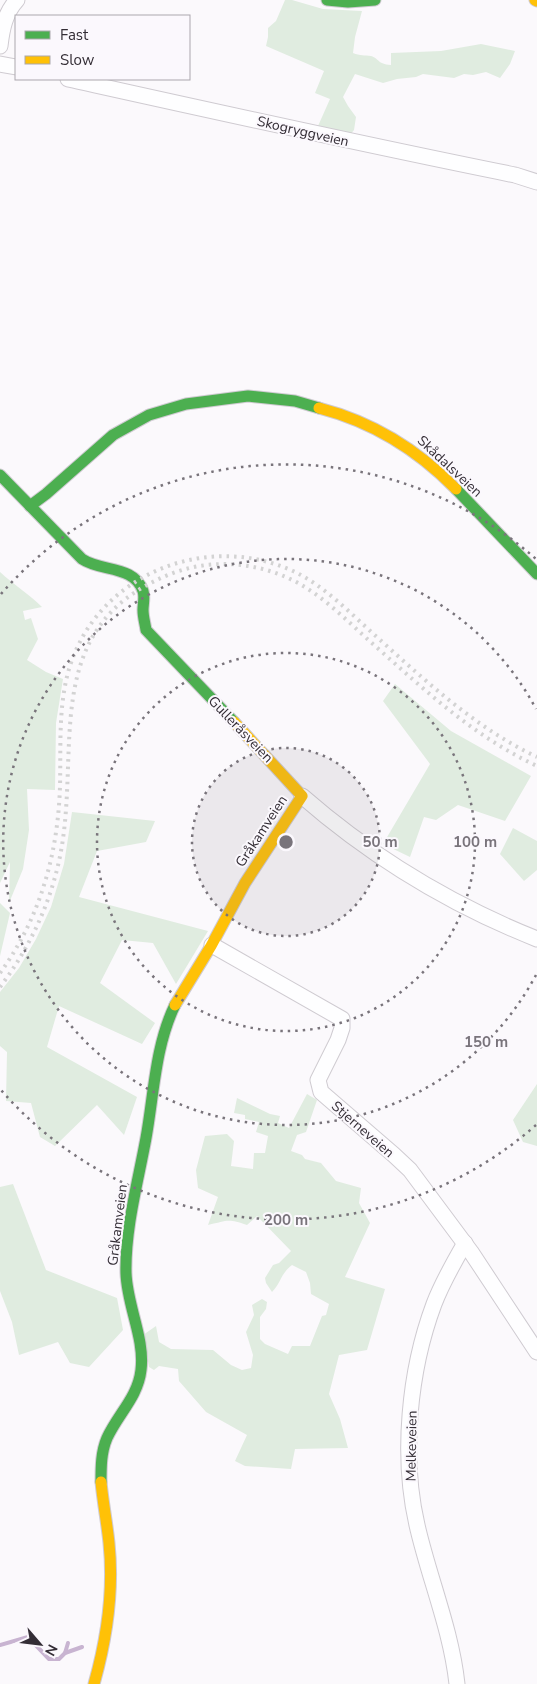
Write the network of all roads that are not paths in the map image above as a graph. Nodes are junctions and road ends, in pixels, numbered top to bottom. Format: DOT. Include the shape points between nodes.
graph roads {
  1 [pos="17,0"];
  2 [pos="327,0"];
  3 [pos="375,0"];
  4 [pos="0,46"];
  5 [pos="0,64"];
  6 [pos="15,67"];
  7 [pos="73,80"];
  8 [pos="537,182"];
  9 [pos="0,474"];
  10 [pos="30,506"];
  11 [pos="537,574"];
  12 [pos="302,796"];
  13 [pos="537,939"];
  14 [pos="212,945"];
  15 [pos="465,1243"];
  16 [pos="537,1352"];
  17 [pos="94,1684"];
  18 [pos="457,1684"];
  1 -- 4 [label="street" via="8,12"];
  2 -- 3 [label="street"];
  5 -- 6 [label="street"];
  7 -- 8 [label="street, Skogryggveien"];
  9 -- 10 [label="street, Gulleråsveien"];
  10 -- 11 [label="street, Skådalsveien" via="113,435 148,415 186,404 248,396 295,401 347,415 402,443 440,473"];
  10 -- 12 [label="street, Gulleråsveien" via="88,564 132,574 144,593 146,630"];
  12 -- 13 [label="street, Gulleråsveien" via="351,836 449,900"];
  12 -- 14 [label="street, Gråkamveien" via="246,883"];
  14 -- 15 [label="street, Stjerneveien" via="342,1019 338,1040 318,1080 321,1092 410,1170"];
  14 -- 17 [label="street, Gråkamveien" via="168,1023 135,1192 126,1274 141,1368 137,1388 110,1430 101,1452 110,1590 104,1645"];
  15 -- 16 [label="street, Stjerneveien"];
  15 -- 18 [label="street, Melkeveien" via="434,1303 421,1349 412,1404 409,1472 417,1525 444,1618"];
}
